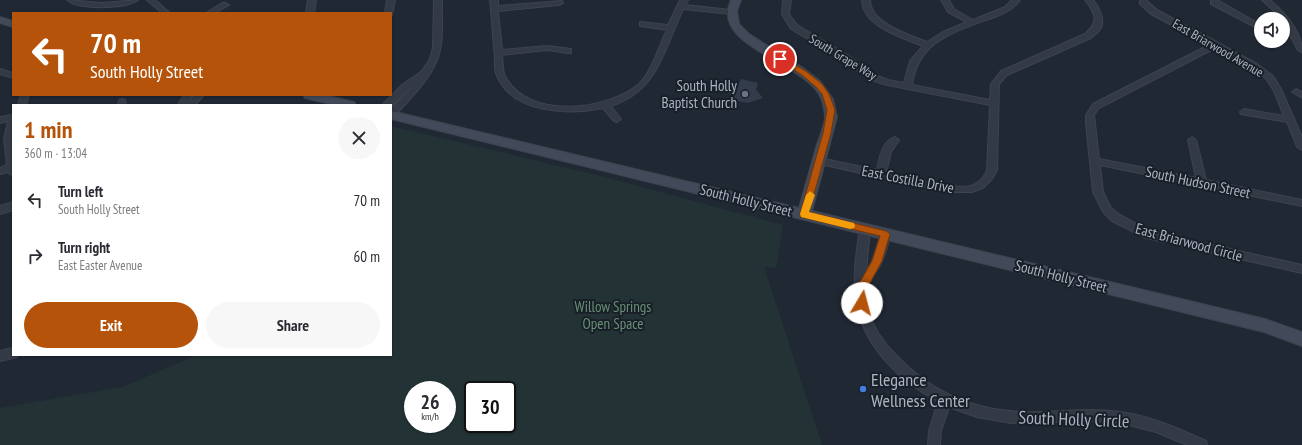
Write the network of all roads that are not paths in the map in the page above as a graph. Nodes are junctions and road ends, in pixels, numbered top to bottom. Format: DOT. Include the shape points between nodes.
graph roads {
  1 [pos="71,0"];
  2 [pos="134,0"];
  3 [pos="151,0"];
  4 [pos="312,0"];
  5 [pos="391,0"];
  6 [pos="438,0"];
  7 [pos="736,0"];
  8 [pos="787,0"];
  9 [pos="866,0"];
  10 [pos="945,0"];
  11 [pos="1016,0"];
  12 [pos="1089,0"];
  13 [pos="1266,0"];
  14 [pos="1143,2"];
  15 [pos="1214,2"];
  16 [pos="559,3"];
  17 [pos="494,4"];
  18 [pos="682,4"];
  19 [pos="224,5"];
  20 [pos="165,12"];
  21 [pos="212,12"];
  22 [pos="310,12"];
  23 [pos="389,12"];
  24 [pos="731,12"];
  25 [pos="0,20"];
  26 [pos="972,23"];
  27 [pos="12,24"];
  28 [pos="643,24"];
  29 [pos="1254,24"];
  30 [pos="671,28"];
  31 [pos="1290,34"];
  32 [pos="1294,34"];
  33 [pos="928,45"];
  34 [pos="1215,45"];
  35 [pos="1302,50"];
  36 [pos="568,51"];
  37 [pos="498,52"];
  38 [pos="427,69"];
  39 [pos="0,72"];
  40 [pos="12,76"];
  41 [pos="908,87"];
  42 [pos="199,96"];
  43 [pos="313,96"];
  44 [pos="994,103"];
  45 [pos="191,104"];
  46 [pos="346,104"];
  47 [pos="389,104"];
  48 [pos="605,104"];
  49 [pos="1244,112"];
  50 [pos="392,113"];
  51 [pos="392,114"];
  52 [pos="12,119"];
  53 [pos="618,119"];
  54 [pos="0,120"];
  55 [pos="1290,120"];
  56 [pos="12,122"];
  57 [pos="895,140"];
  58 [pos="1192,140"];
  59 [pos="1302,147"];
  60 [pos="820,160"];
  61 [pos="1094,161"];
  62 [pos="12,169"];
  63 [pos="0,171"];
  64 [pos="880,175"];
  65 [pos="1202,183"];
  66 [pos="1302,203"];
  67 [pos="12,206"];
  68 [pos="0,210"];
  69 [pos="804,214"];
  70 [pos="865,229"];
  71 [pos="886,234"];
  72 [pos="1302,269"];
  73 [pos="861,289"];
  74 [pos="1264,326"];
  75 [pos="1302,330"];
  76 [pos="1302,339"];
  77 [pos="12,353"];
  78 [pos="0,356"];
  79 [pos="945,400"];
  80 [pos="934,445"];
  81 [pos="1201,445"];
  1 -- 2 [label="street" via="98,6"];
  3 -- 20 [label="street"];
  4 -- 22 [label="street"];
  5 -- 23 [label="street"];
  6 -- 38 [label="street" via="436,54"];
  7 -- 24 [label="main road"];
  8 -- 41 [label="street, South Grape Way" via="784,7 786,17 799,31 846,58 870,76"];
  9 -- 33 [label="street" via="864,4 867,12 874,19"];
  10 -- 26 [label="street" via="951,10"];
  11 -- 26 [label="street" via="1008,9"];
  12 -- 44 [label="street, East Costilla Drive" via="1099,20 1094,31 1004,73 994,84"];
  13 -- 32 [label="street" via="1283,15"];
  14 -- 34 [label="street, East Briarwood Avenue" via="1154,12"];
  15 -- 29 [label="street"];
  16 -- 17 [label="street"];
  17 -- 37 [label="street"];
  18 -- 24 [label="street"];
  18 -- 30 [label="street"];
  19 -- 21 [label="street"];
  24 -- 60 [label="main road" via="732,19 741,33 804,74 826,94 831,117"];
  25 -- 27 [label="main road"];
  26 -- 33 [label="street" via="940,36"];
  28 -- 30 [label="street"];
  30 -- 48 [label="street" via="644,83 633,92"];
  31 -- 32 [label="street"];
  32 -- 35 [label="street"];
  33 -- 41 [label="street" via="911,68"];
  34 -- 55 [label="street, East Briarwood Avenue" via="1254,66 1270,78"];
  34 -- 61 [label="street, East Briarwood Circle" via="1096,106 1090,115"];
  36 -- 37 [label="street" via="547,48"];
  37 -- 48 [label="street" via="502,80 509,90 527,101 568,109 591,108"];
  38 -- 47 [label="street"];
  38 -- 50 [label="street" via="416,87"];
  39 -- 40 [label="street"];
  41 -- 44 [label="street, South Grape Way"];
  42 -- 45 [label="street"];
  43 -- 46 [label="main road"];
  44 -- 64 [label="street, East Costilla Drive" via="992,170 980,186 946,189"];
  48 -- 53 [label="street"];
  49 -- 55 [label="street"];
  51 -- 69 [label="main road, South Holly Street"];
  52 -- 54 [label="street"];
  55 -- 59 [label="street, East Briarwood Avenue"];
  56 -- 62 [label="street" via="8,132"];
  57 -- 64 [label="street" via="888,146"];
  58 -- 65 [label="street"];
  60 -- 64 [label="street, East Costilla Drive"];
  60 -- 69 [label="main road"];
  61 -- 65 [label="street, South Hudson Street"];
  61 -- 72 [label="street, East Briarwood Circle" via="1098,192 1102,201 1107,210 1128,226 1162,238"];
  62 -- 63 [label="street"];
  65 -- 66 [label="street, South Hudson Street"];
  67 -- 68 [label="street"];
  69 -- 70 [label="main road, South Holly Street"];
  70 -- 71 [label="main road, South Holly Street"];
  70 -- 73 [label="street, South Holly Circle"];
  71 -- 73 [label="street" via="877,261"];
  71 -- 74 [label="main road, South Holly Street"];
  73 -- 79 [label="street, South Holly Circle" via="864,316 879,344 909,375"];
  74 -- 75 [label="main road, South Holly Street"];
  74 -- 76 [label="main road, South Holly Street"];
  77 -- 78 [label="street"];
  79 -- 80 [label="street" via="935,431"];
  79 -- 81 [label="street, South Holly Circle" via="995,416 1108,416 1135,420"];
}
